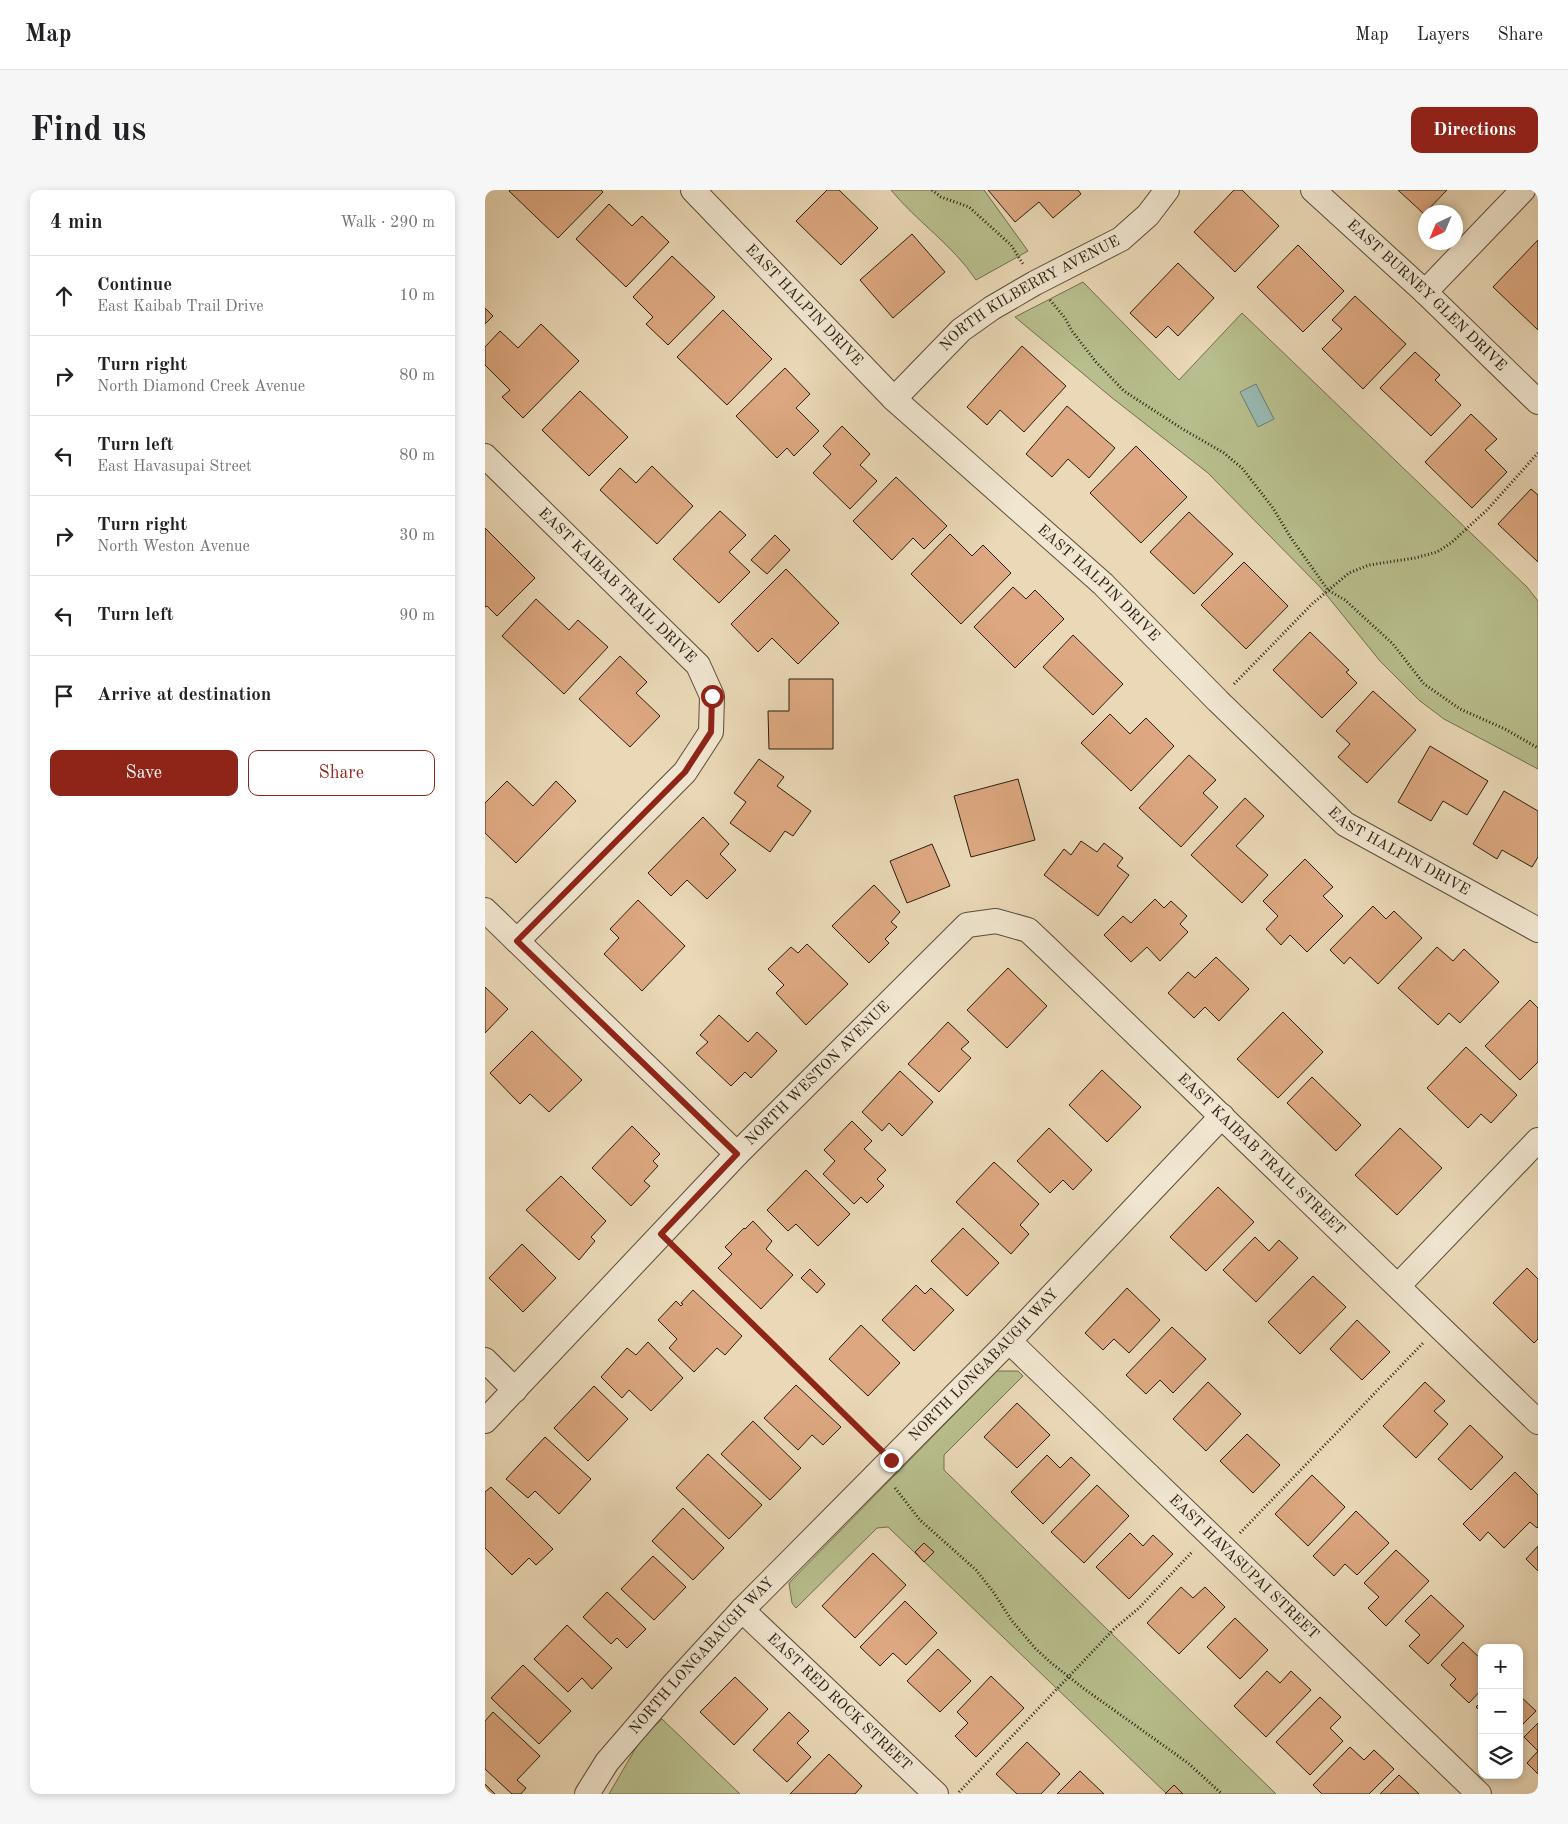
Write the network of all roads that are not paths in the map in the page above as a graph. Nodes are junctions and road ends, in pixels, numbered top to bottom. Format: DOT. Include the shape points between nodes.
graph roads {
  1 [pos="693,190"];
  2 [pos="1167,190"];
  3 [pos="1313,190"];
  4 [pos="1523,190"];
  5 [pos="1425,292"];
  6 [pos="894,399"];
  7 [pos="1538,402"];
  8 [pos="485,456"];
  9 [pos="485,910"];
  10 [pos="967,925"];
  11 [pos="1538,930"];
  12 [pos="517,941"];
  13 [pos="1222,1116"];
  14 [pos="1538,1140"];
  15 [pos="737,1154"];
  16 [pos="1398,1286"];
  17 [pos="1009,1341"];
  18 [pos="485,1360"];
  19 [pos="515,1390"];
  20 [pos="485,1421"];
  21 [pos="1538,1422"];
  22 [pos="742,1610"];
  23 [pos="587,1794"];
  24 [pos="937,1794"];
  25 [pos="1479,1794"];
  1 -- 6 [label="street, EAST HALPIN DRIVE"];
  2 -- 6 [label="street, NORTH KILBERRY AVENUE" via="1148,214 1121,239 1035,282 961,330"];
  3 -- 5 [label="street, EAST BURNEY GLEN DRIVE"];
  4 -- 5 [label="street"];
  5 -- 7 [label="street, EAST BURNEY GLEN DRIVE"];
  6 -- 11 [label="street, EAST HALPIN DRIVE" via="1103,584 1345,824"];
  8 -- 12 [label="street, EAST KAIBAB TRAIL DRIVE" via="698,665 712,696 711,732 685,772"];
  9 -- 12 [label="street"];
  10 -- 13 [label="street, EAST KAIBAB TRAIL STREET" via="996,921 1028,930"];
  10 -- 15 [label="street, NORTH WESTON AVENUE"];
  12 -- 15 [label="street"];
  13 -- 16 [label="street, EAST KAIBAB TRAIL STREET"];
  13 -- 17 [label="street, NORTH LONGABAUGH WAY"];
  14 -- 16 [label="street"];
  15 -- 19 [label="street, NORTH WESTON AVENUE"];
  16 -- 21 [label="street, EAST KAIBAB TRAIL STREET"];
  17 -- 22 [label="street, NORTH LONGABAUGH WAY"];
  17 -- 25 [label="street, EAST HAVASUPAI STREET"];
  18 -- 19 [label="street"];
  19 -- 20 [label="street, NORTH WESTON AVENUE"];
  22 -- 23 [label="street, NORTH LONGABAUGH WAY" via="607,1762"];
  22 -- 24 [label="street, EAST RED ROCK STREET"];
}
